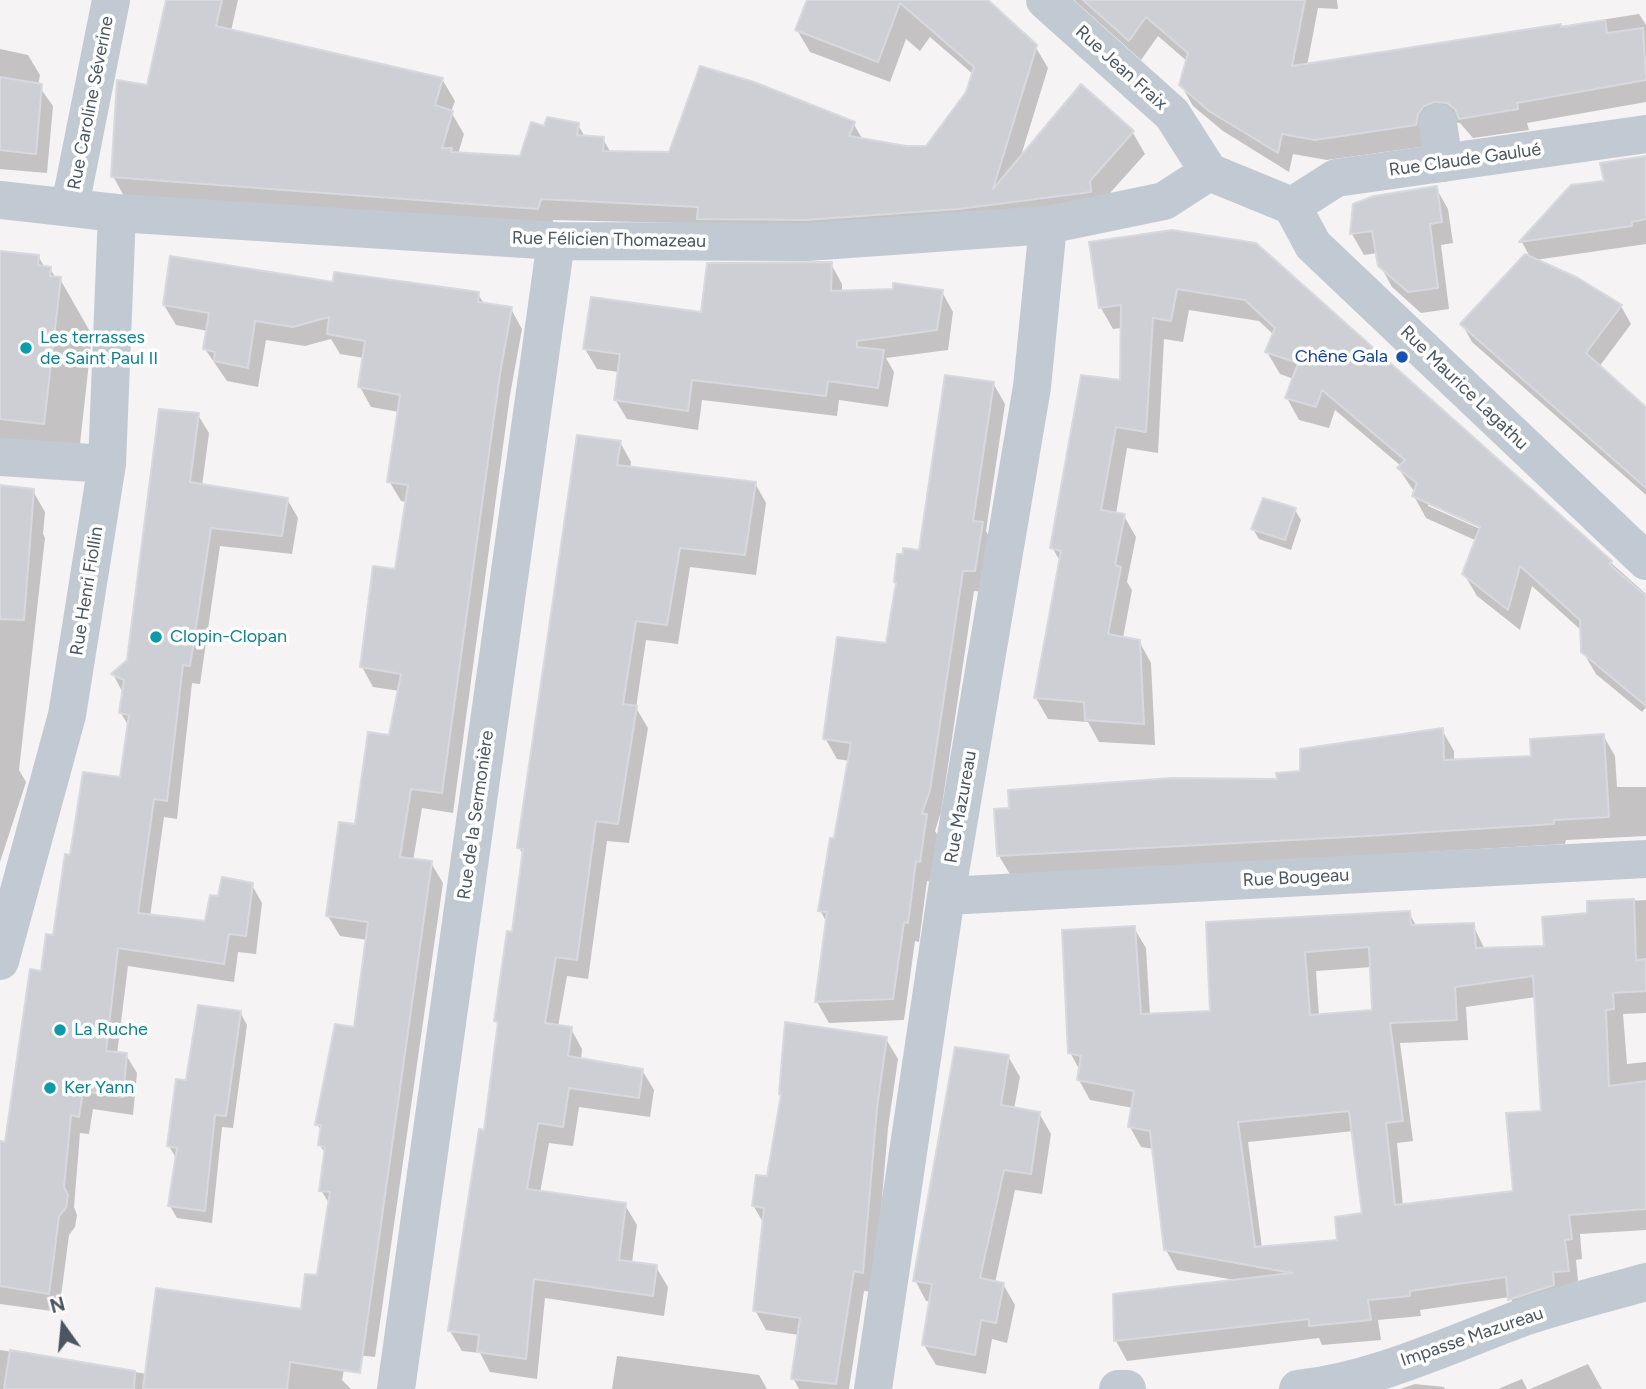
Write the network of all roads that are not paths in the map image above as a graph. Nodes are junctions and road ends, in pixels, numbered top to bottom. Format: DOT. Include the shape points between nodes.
graph roads {
  1 [pos="111,0"];
  2 [pos="1045,0"];
  3 [pos="1438,123"];
  4 [pos="1646,134"];
  5 [pos="1444,163"];
  6 [pos="1209,172"];
  7 [pos="0,200"];
  8 [pos="70,206"];
  9 [pos="1292,206"];
  10 [pos="117,213"];
  11 [pos="1048,225"];
  12 [pos="556,241"];
  13 [pos="0,457"];
  14 [pos="107,464"];
  15 [pos="1646,561"];
  16 [pos="1646,859"];
  17 [pos="946,896"];
  18 [pos="0,961"];
  19 [pos="1646,1282"];
  20 [pos="396,1389"];
  21 [pos="873,1389"];
  22 [pos="1118,1389"];
  23 [pos="1126,1389"];
  24 [pos="1298,1389"];
  1 -- 8 [label="street, Rue Caroline Séverine"];
  2 -- 6 [label="street, Rue Jean Fraix" via="1172,114"];
  3 -- 5 [label="street"];
  4 -- 5 [label="street, Rue Claude Gaulué"];
  5 -- 9 [label="street, Rue Claude Gaulué" via="1336,178"];
  6 -- 9 [label="street"];
  6 -- 11 [label="street, Rue Félicien Thomazeau" via="1164,201"];
  7 -- 8 [label="street, Rue Félicien Thomazeau"];
  8 -- 10 [label="street, Rue Félicien Thomazeau"];
  9 -- 15 [label="street, Rue Maurice Lagathu" via="1313,245"];
  10 -- 12 [label="street, Rue Félicien Thomazeau"];
  10 -- 14 [label="street, Rue Henri Fiollin"];
  11 -- 12 [label="street, Rue Félicien Thomazeau" via="807,242"];
  11 -- 17 [label="street, Rue Mazureau" via="1032,387"];
  12 -- 20 [label="street, Rue de la Sermonière"];
  13 -- 14 [label="street"];
  14 -- 18 [label="street, Rue Henri Fiollin" via="67,715"];
  16 -- 17 [label="street, Rue Bougeau"];
  17 -- 21 [label="street, Rue Mazureau"];
  19 -- 24 [label="street, Impasse Mazureau" via="1528,1316 1451,1348 1324,1386"];
  22 -- 23 [label="street"];
}
